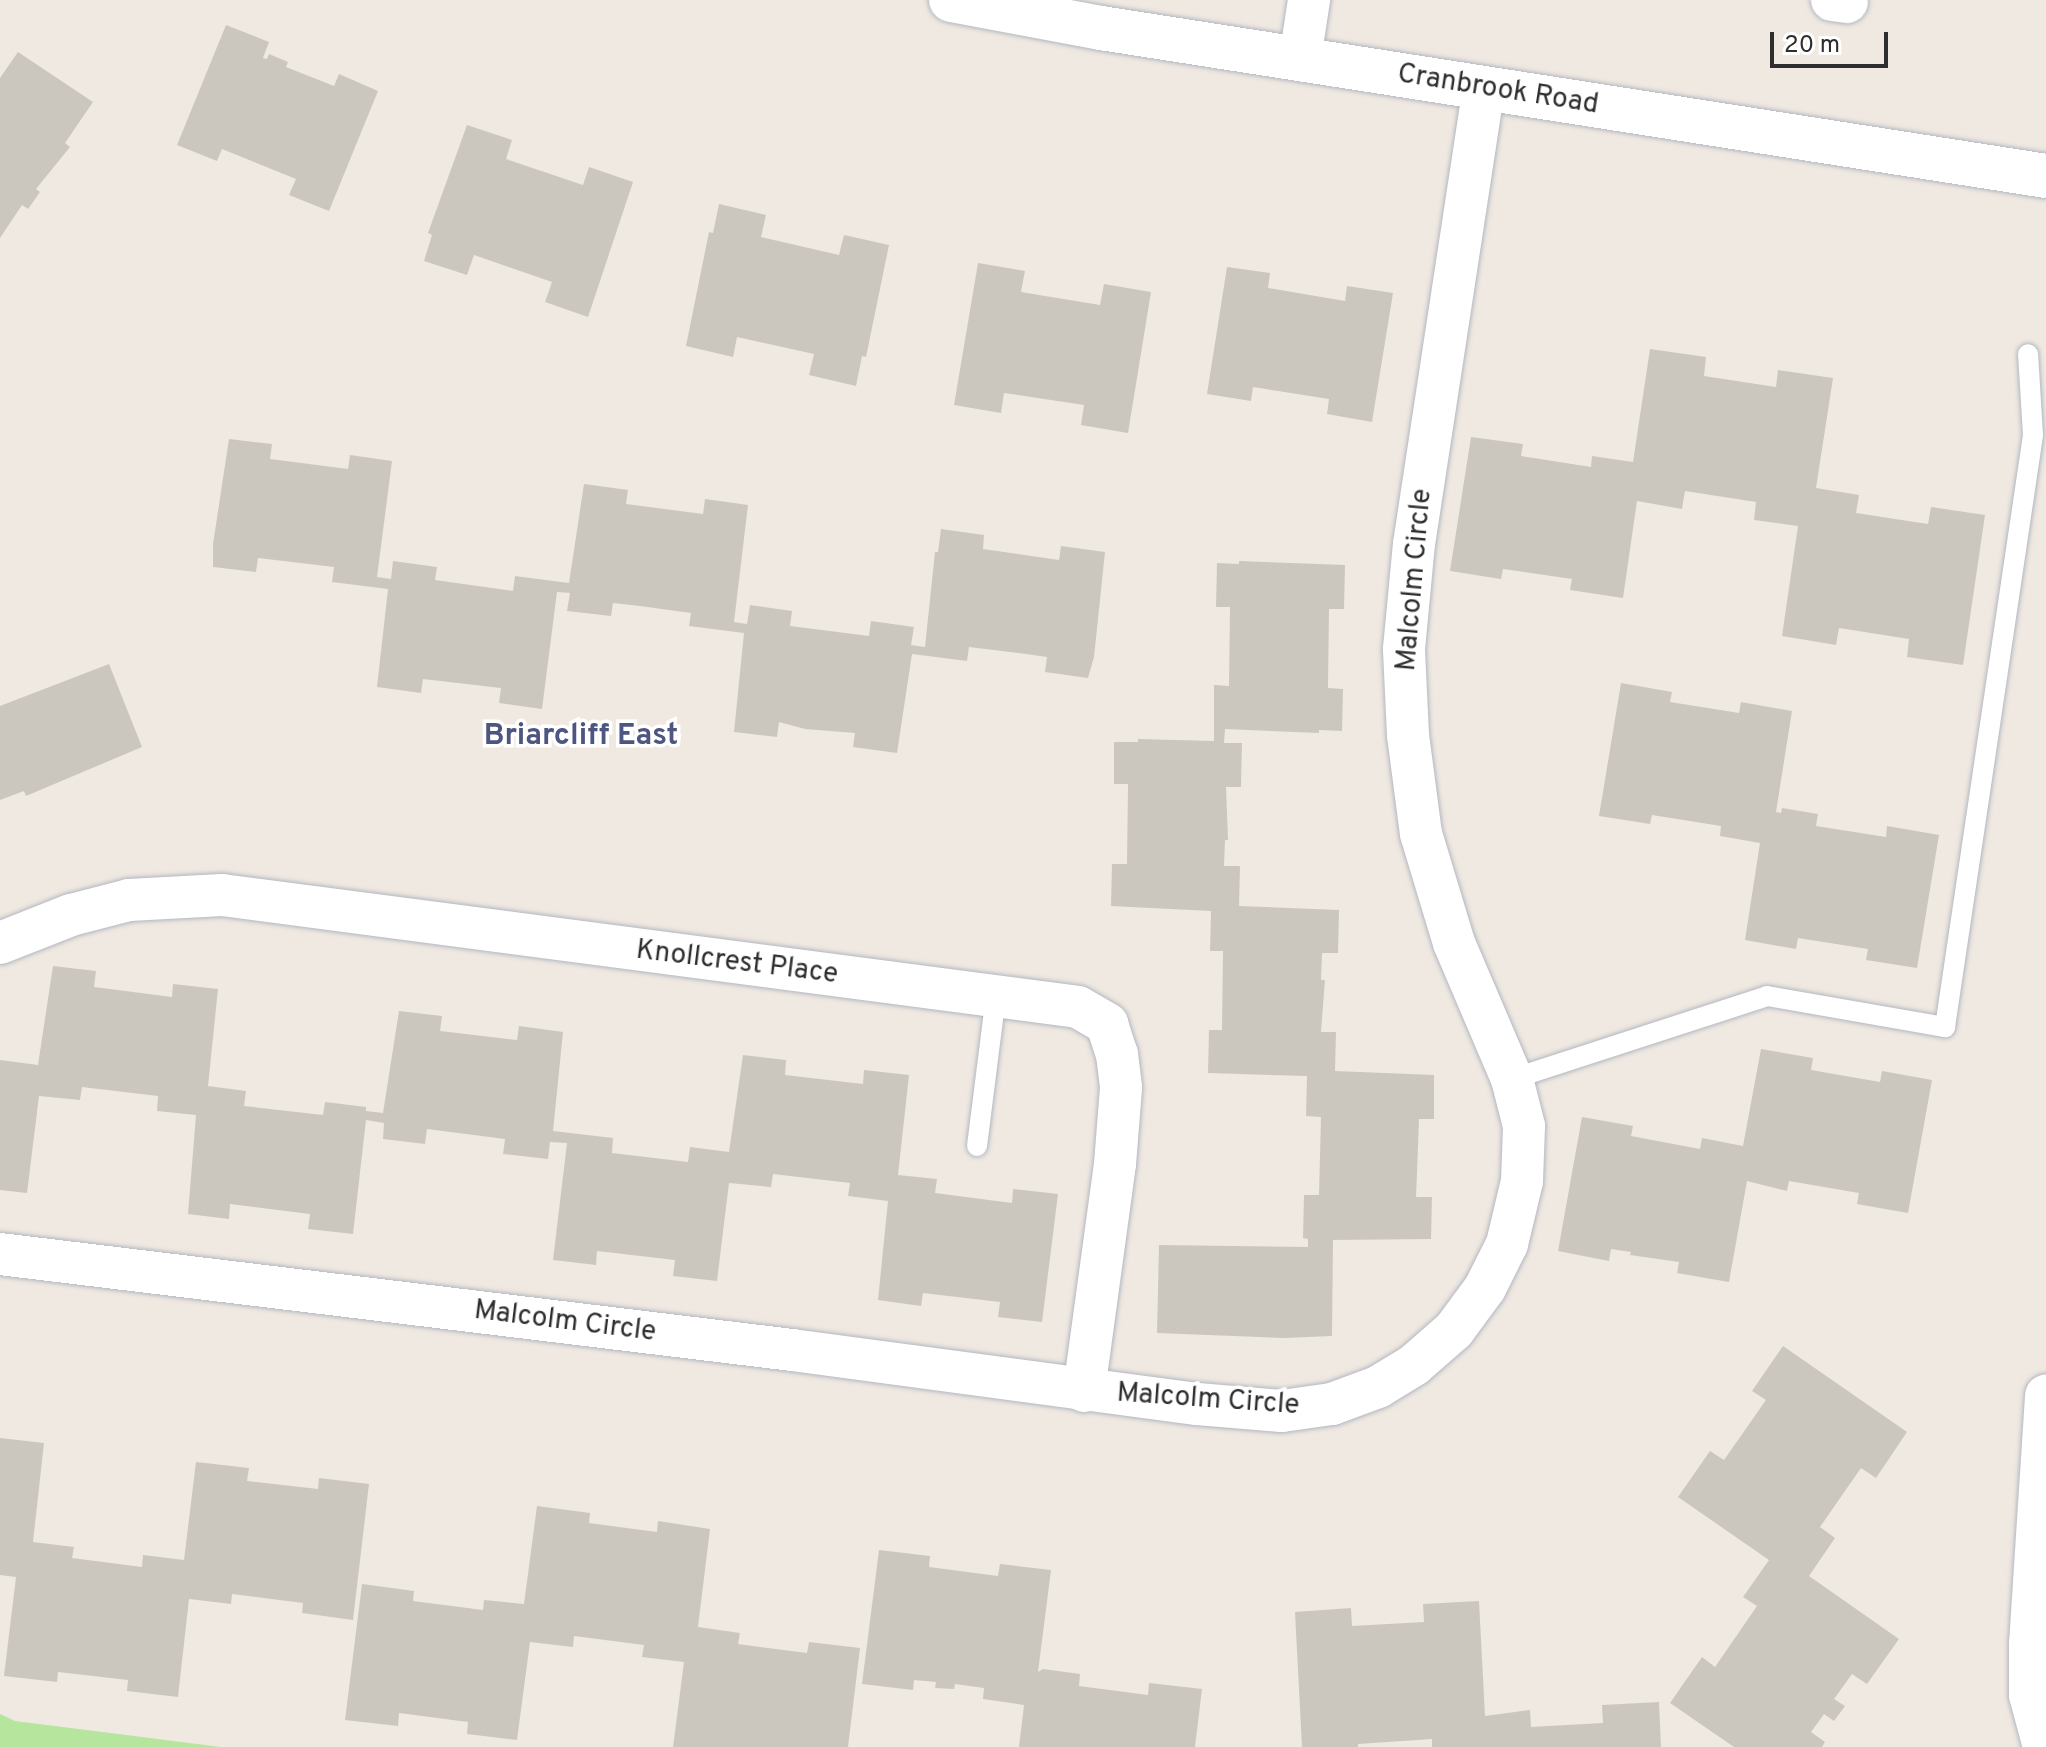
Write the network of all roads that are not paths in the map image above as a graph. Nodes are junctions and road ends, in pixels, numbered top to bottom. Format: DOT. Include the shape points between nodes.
graph roads {
  1 [pos="951,0"];
  2 [pos="1309,0"];
  3 [pos="1300,59"];
  4 [pos="1484,89"];
  5 [pos="2046,176"];
  6 [pos="2028,354"];
  7 [pos="0,943"];
  8 [pos="996,996"];
  9 [pos="1512,1079"];
  10 [pos="977,1146"];
  11 [pos="0,1254"];
  12 [pos="1084,1391"];
  13 [pos="2046,1396"];
  14 [pos="2044,1747"];
  1 -- 3 [label="street, Cranbrook Road"];
  2 -- 3 [label="street"];
  3 -- 4 [label="street, Cranbrook Road"];
  4 -- 5 [label="street, Cranbrook Road"];
  4 -- 9 [label="street, Malcolm Circle" via="1414,544 1404,649 1421,834 1454,943"];
  6 -- 9 [label="lane" via="2033,435 1945,1027 1767,996"];
  7 -- 8 [label="street, Knollcrest Place" via="71,915 129,900 222,895"];
  8 -- 10 [label="lane"];
  8 -- 12 [label="street, Knollcrest Place" via="1078,1007 1107,1024 1117,1054 1121,1088 1115,1164"];
  9 -- 12 [label="street, Malcolm Circle" via="1524,1126 1522,1181 1507,1244 1485,1288 1454,1330 1414,1365 1378,1387 1332,1404 1282,1411"];
  11 -- 12 [label="street, Malcolm Circle" via="761,1346"];
  13 -- 14 [label="street" via="2030,1644 2030,1695"];
}
